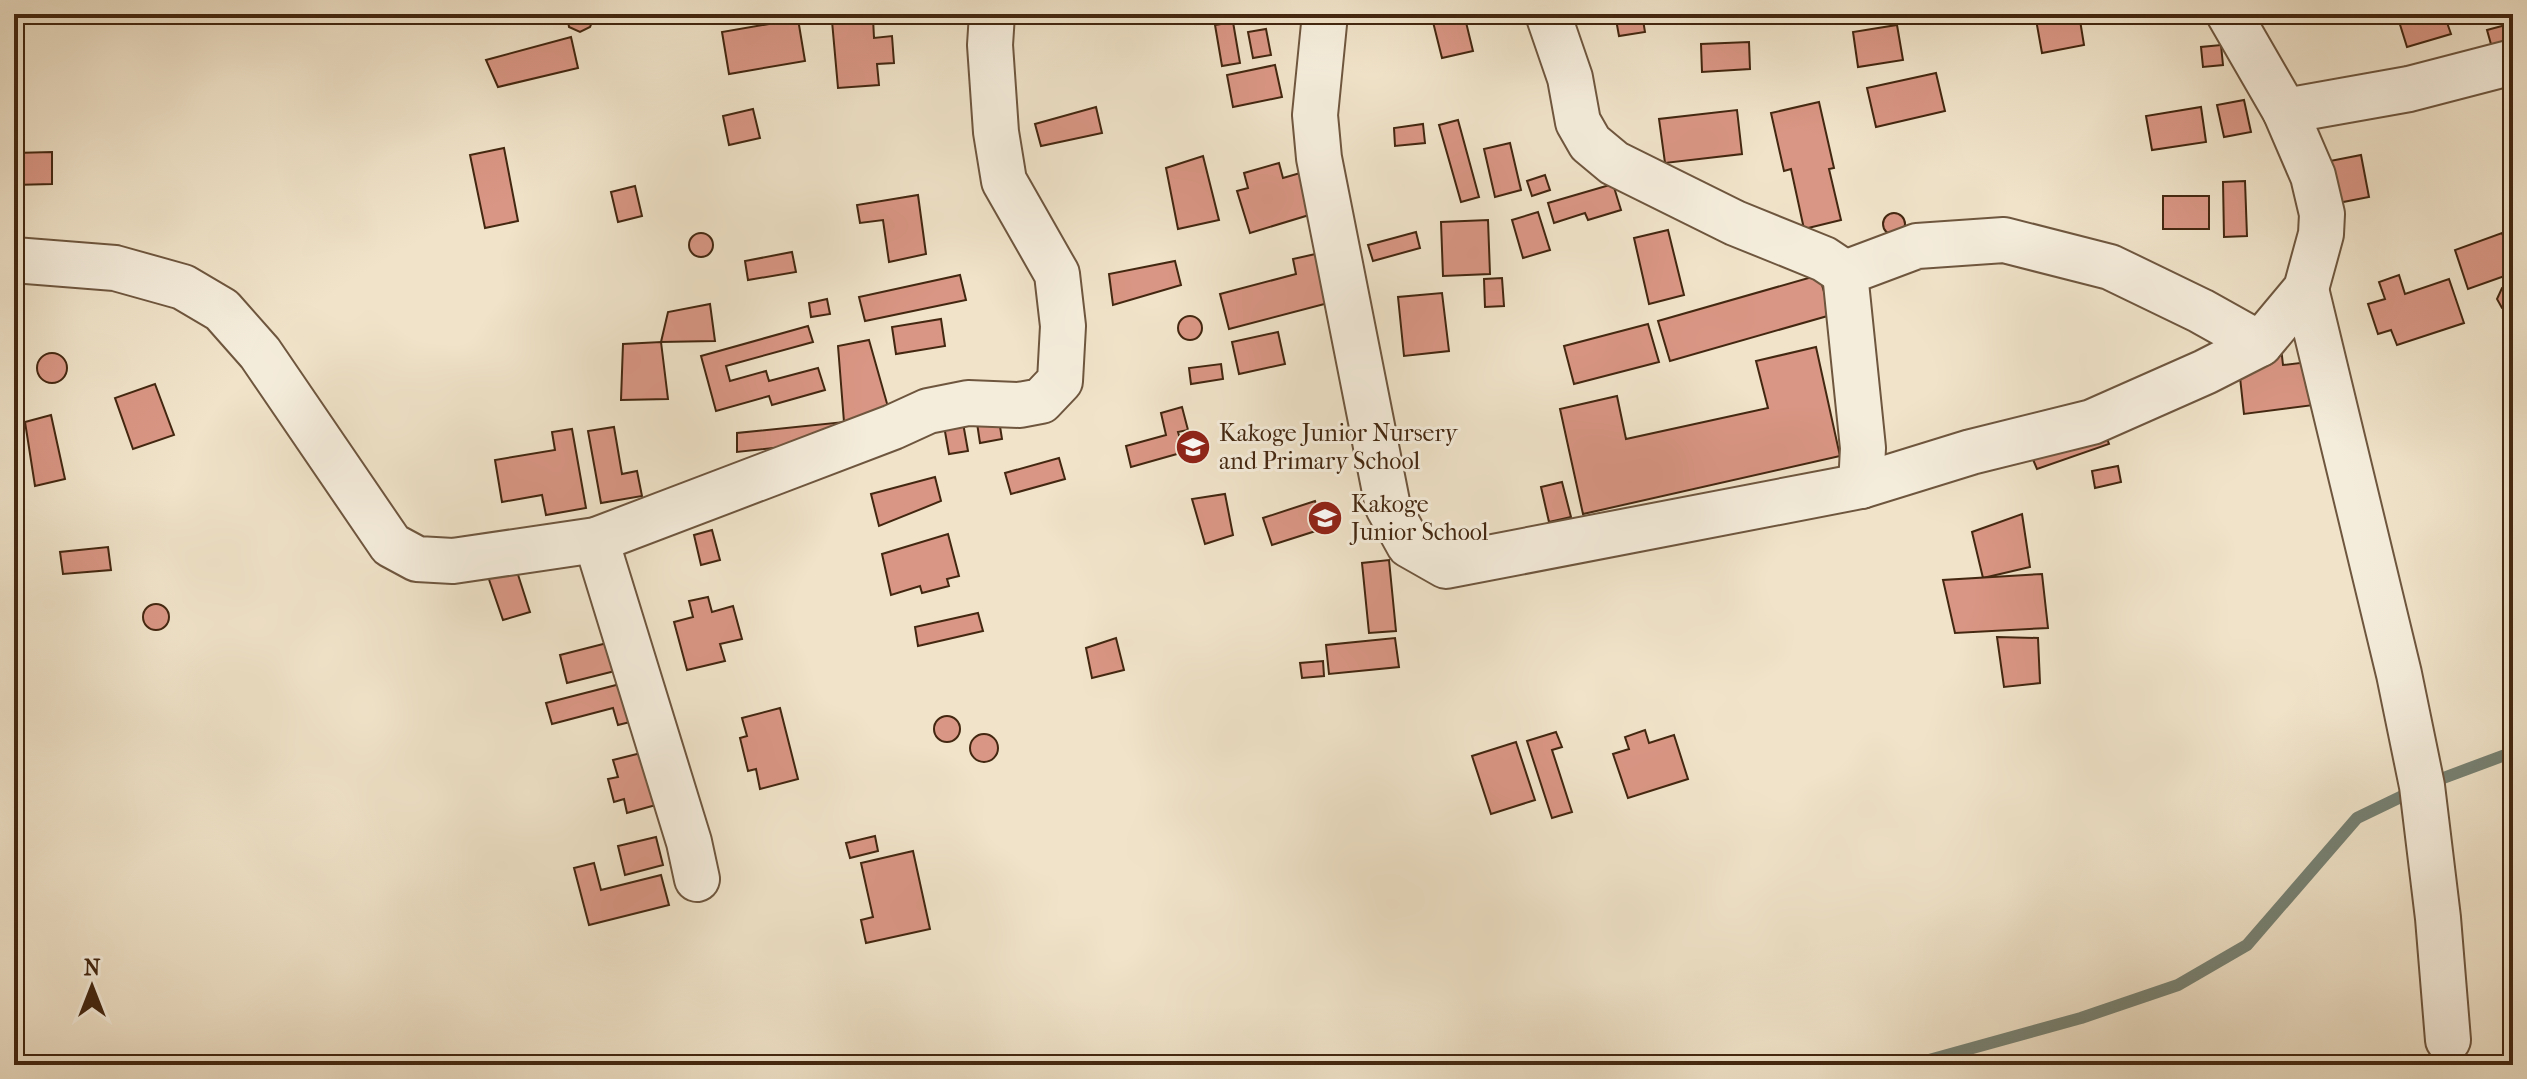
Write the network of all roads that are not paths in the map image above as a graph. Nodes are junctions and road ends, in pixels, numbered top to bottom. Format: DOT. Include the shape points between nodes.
graph roads {
  1 [pos="992,14"];
  2 [pos="1325,14"];
  3 [pos="1548,14"];
  4 [pos="2229,14"];
  5 [pos="2513,62"];
  6 [pos="2285,111"];
  7 [pos="14,260"];
  8 [pos="1845,273"];
  9 [pos="2306,289"];
  10 [pos="2260,344"];
  11 [pos="1861,486"];
  12 [pos="596,540"];
  13 [pos="697,879"];
  14 [pos="2448,1040"];
  1 -- 12 [label="street" via="996,132 1004,181 1057,274 1063,326 1060,381 1041,401 968,403 928,411"];
  2 -- 11 [label="street" via="1315,115 1319,158 1388,507 1409,545 1446,566"];
  3 -- 8 [label="street" via="1570,78 1578,122 1590,143 1614,163"];
  4 -- 6 [label="street"];
  5 -- 6 [label="street" via="2409,89"];
  6 -- 9 [label="street" via="2313,176 2322,214"];
  7 -- 12 [label="street" via="115,268 183,287 222,310 260,353 391,545 417,559 453,561"];
  8 -- 10 [label="street" via="1917,246 2004,240 2110,267"];
  8 -- 11 [label="street" via="1863,448"];
  9 -- 10 [label="street"];
  9 -- 14 [label="street" via="2422,786"];
  10 -- 11 [label="street" via="2092,422"];
  12 -- 13 [label="street"];
}
